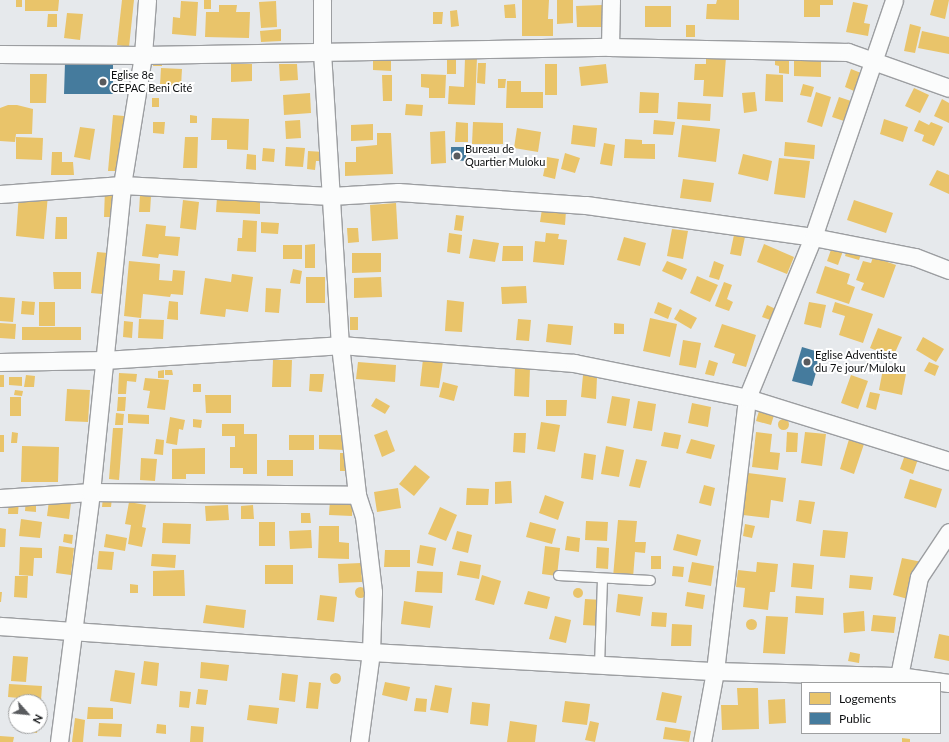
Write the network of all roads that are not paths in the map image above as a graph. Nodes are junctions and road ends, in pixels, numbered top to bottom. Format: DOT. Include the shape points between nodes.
graph roads {
  1 [pos="147,0"];
  2 [pos="322,0"];
  3 [pos="611,0"];
  4 [pos="894,0"];
  5 [pos="610,47"];
  6 [pos="322,52"];
  7 [pos="0,54"];
  8 [pos="143,55"];
  9 [pos="873,62"];
  10 [pos="949,88"];
  11 [pos="122,185"];
  12 [pos="0,194"];
  13 [pos="331,196"];
  14 [pos="813,238"];
  15 [pos="949,270"];
  16 [pos="340,345"];
  17 [pos="104,360"];
  18 [pos="0,362"];
  19 [pos="747,398"];
  20 [pos="949,461"];
  21 [pos="91,492"];
  22 [pos="357,495"];
  23 [pos="0,498"];
  24 [pos="949,532"];
  25 [pos="558,575"];
  26 [pos="602,578"];
  27 [pos="650,580"];
  28 [pos="0,626"];
  29 [pos="73,632"];
  30 [pos="371,652"];
  31 [pos="599,665"];
  32 [pos="715,671"];
  33 [pos="899,676"];
  34 [pos="949,683"];
  35 [pos="59,742"];
  36 [pos="359,742"];
  37 [pos="702,742"];
  1 -- 8 [label="street"];
  2 -- 6 [label="street"];
  3 -- 5 [label="street"];
  4 -- 9 [label="street"];
  5 -- 6 [label="street"];
  5 -- 9 [label="street" via="848,52"];
  6 -- 8 [label="street"];
  6 -- 13 [label="street"];
  7 -- 8 [label="street"];
  8 -- 11 [label="street"];
  9 -- 10 [label="street"];
  9 -- 14 [label="street"];
  11 -- 12 [label="street"];
  11 -- 13 [label="street"];
  11 -- 17 [label="street"];
  13 -- 14 [label="street" via="398,192 586,205"];
  13 -- 16 [label="street"];
  14 -- 15 [label="street" via="915,257"];
  14 -- 19 [label="street"];
  16 -- 17 [label="street"];
  16 -- 19 [label="street" via="574,363"];
  16 -- 22 [label="street"];
  17 -- 18 [label="street"];
  17 -- 21 [label="street"];
  19 -- 20 [label="street"];
  19 -- 32 [label="street"];
  21 -- 22 [label="street"];
  21 -- 23 [label="street"];
  21 -- 29 [label="street"];
  22 -- 30 [label="street" via="364,516 373,592"];
  24 -- 33 [label="street" via="919,577"];
  25 -- 26 [label="lane"];
  26 -- 27 [label="lane"];
  26 -- 31 [label="lane"];
  28 -- 29 [label="street"];
  29 -- 30 [label="street"];
  29 -- 35 [label="street"];
  30 -- 31 [label="street"];
  30 -- 36 [label="street"];
  31 -- 32 [label="street"];
  32 -- 33 [label="street"];
  32 -- 37 [label="street"];
  33 -- 34 [label="street"];
}
